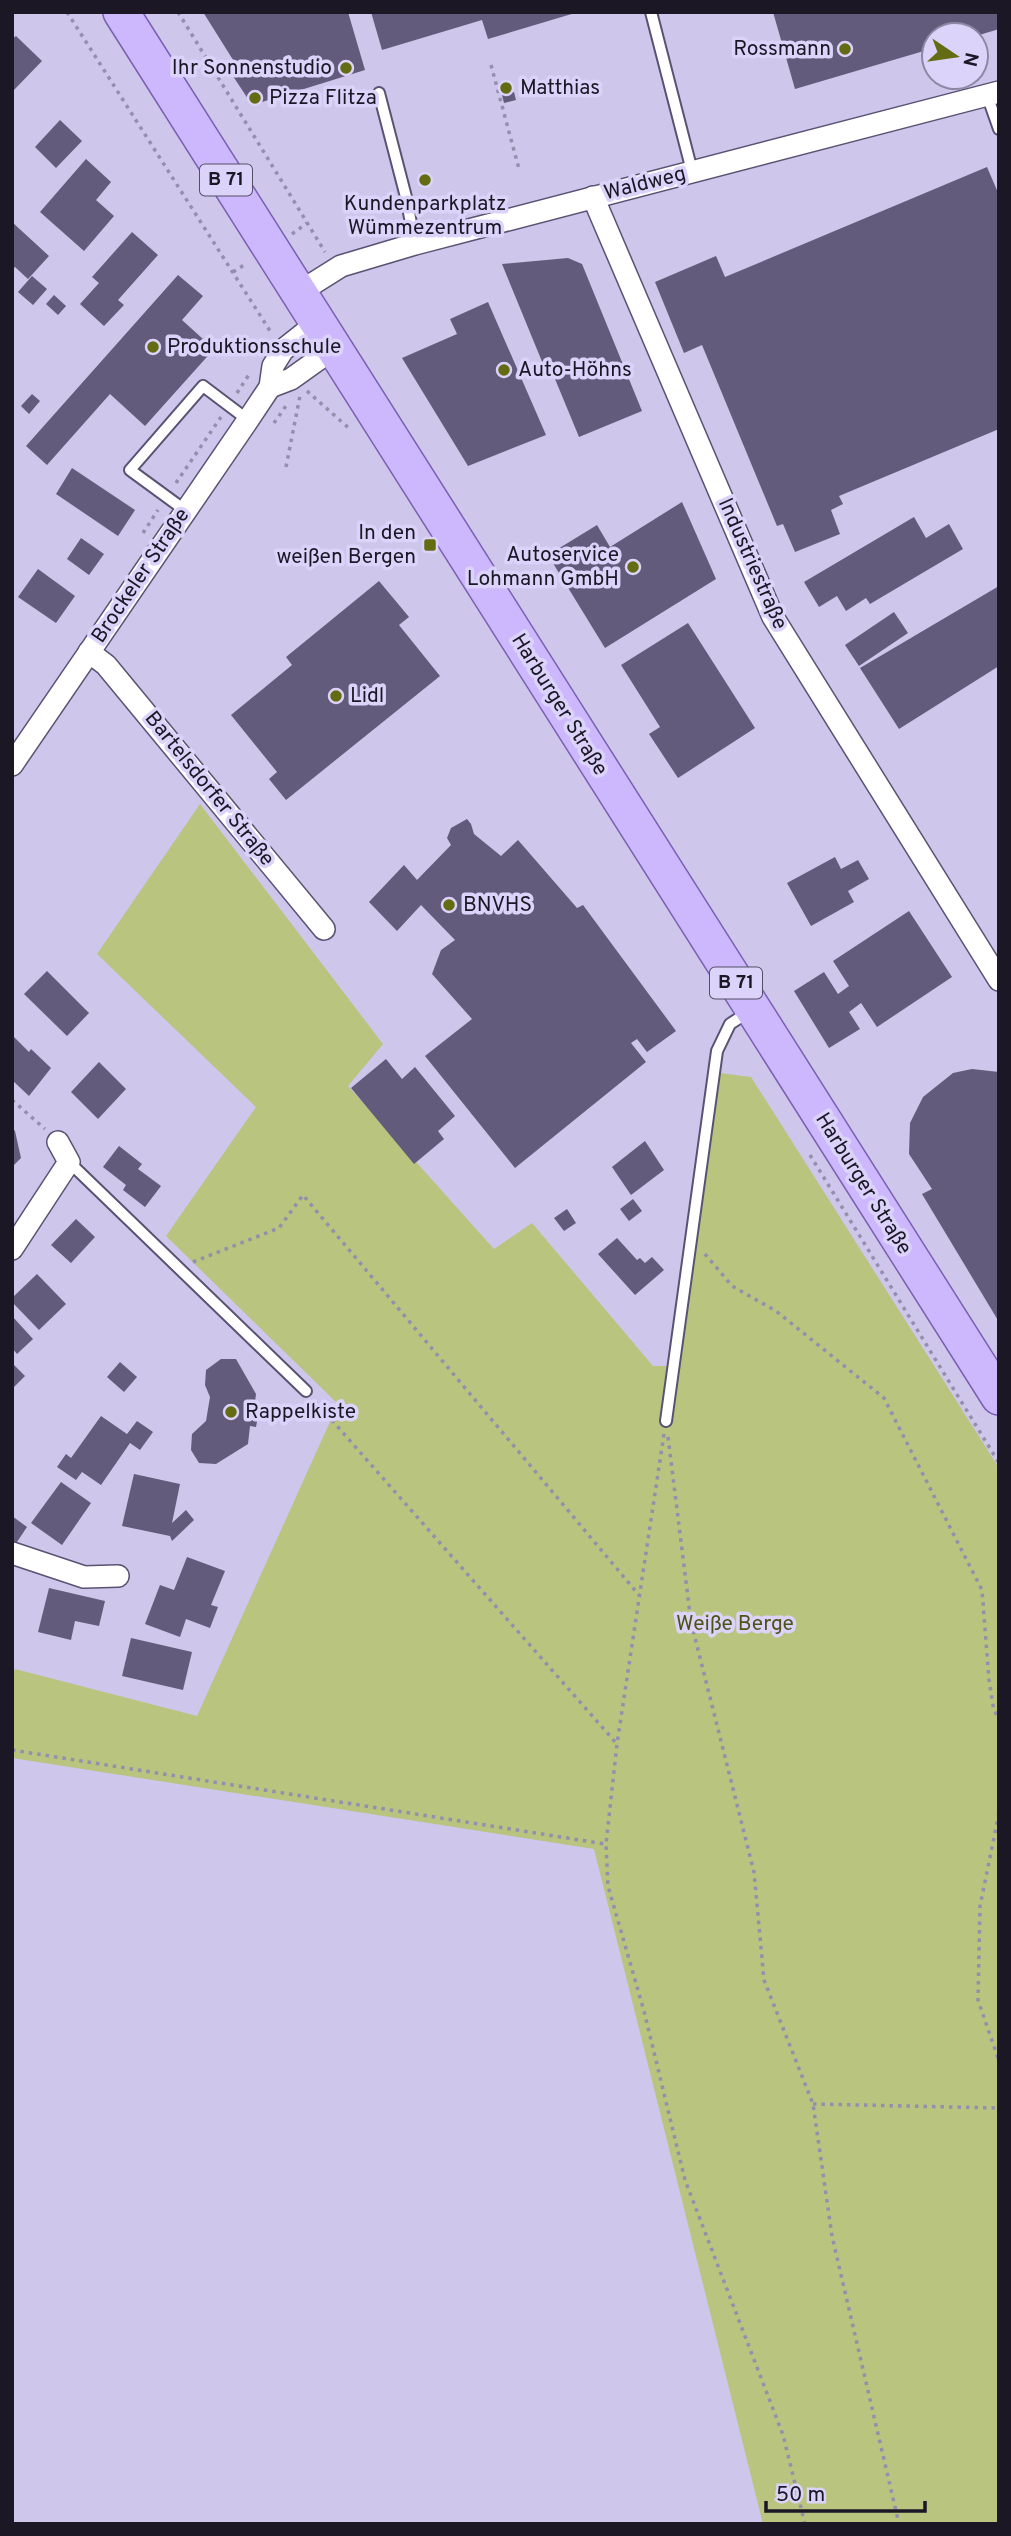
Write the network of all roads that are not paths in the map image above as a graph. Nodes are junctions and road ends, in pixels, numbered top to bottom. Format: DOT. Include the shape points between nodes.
graph roads {
  1 [pos="121,12"];
  2 [pos="651,12"];
  3 [pos="379,93"];
  4 [pos="993,94"];
  5 [pos="999,129"];
  6 [pos="692,171"];
  7 [pos="593,197"];
  8 [pos="415,244"];
  9 [pos="298,293"];
  10 [pos="325,336"];
  11 [pos="270,387"];
  12 [pos="248,420"];
  13 [pos="186,511"];
  14 [pos="89,652"];
  15 [pos="12,765"];
  16 [pos="324,929"];
  17 [pos="999,979"];
  18 [pos="752,1009"];
  19 [pos="58,1142"];
  20 [pos="69,1162"];
  21 [pos="12,1249"];
  22 [pos="306,1391"];
  23 [pos="999,1397"];
  24 [pos="666,1421"];
  25 [pos="12,1553"];
  26 [pos="118,1576"];
  1 -- 9 [label="main road, Harburger Straße / B 71"];
  2 -- 6 [label="lane"];
  3 -- 8 [label="lane"];
  4 -- 5 [label="lane"];
  4 -- 6 [label="street, Waldweg"];
  6 -- 7 [label="street, Waldweg"];
  7 -- 8 [label="street, Waldweg"];
  7 -- 17 [label="street, Industriestraße" via="773,617"];
  8 -- 9 [label="street, Waldweg" via="341,266"];
  9 -- 10 [label="main road, Harburger Straße / B 71"];
  10 -- 11 [label="street" via="291,379"];
  10 -- 11 [label="street, Brockeler Straße" via="283,350 273,366"];
  10 -- 18 [label="main road, Harburger Straße / B 71"];
  11 -- 12 [label="street, Brockeler Straße"];
  12 -- 13 [label="street, Brockeler Straße"];
  12 -- 13 [label="lane" via="202,386 130,470"];
  13 -- 14 [label="street, Brockeler Straße"];
  14 -- 15 [label="street, Brockeler Straße"];
  14 -- 16 [label="street, Bartelsdorfer Straße" via="106,664"];
  18 -- 23 [label="main road, Harburger Straße / B 71"];
  18 -- 24 [label="lane" via="730,1024 717,1051"];
  19 -- 20 [label="street"];
  20 -- 21 [label="street"];
  20 -- 22 [label="lane"];
  25 -- 26 [label="street" via="84,1577"];
}
